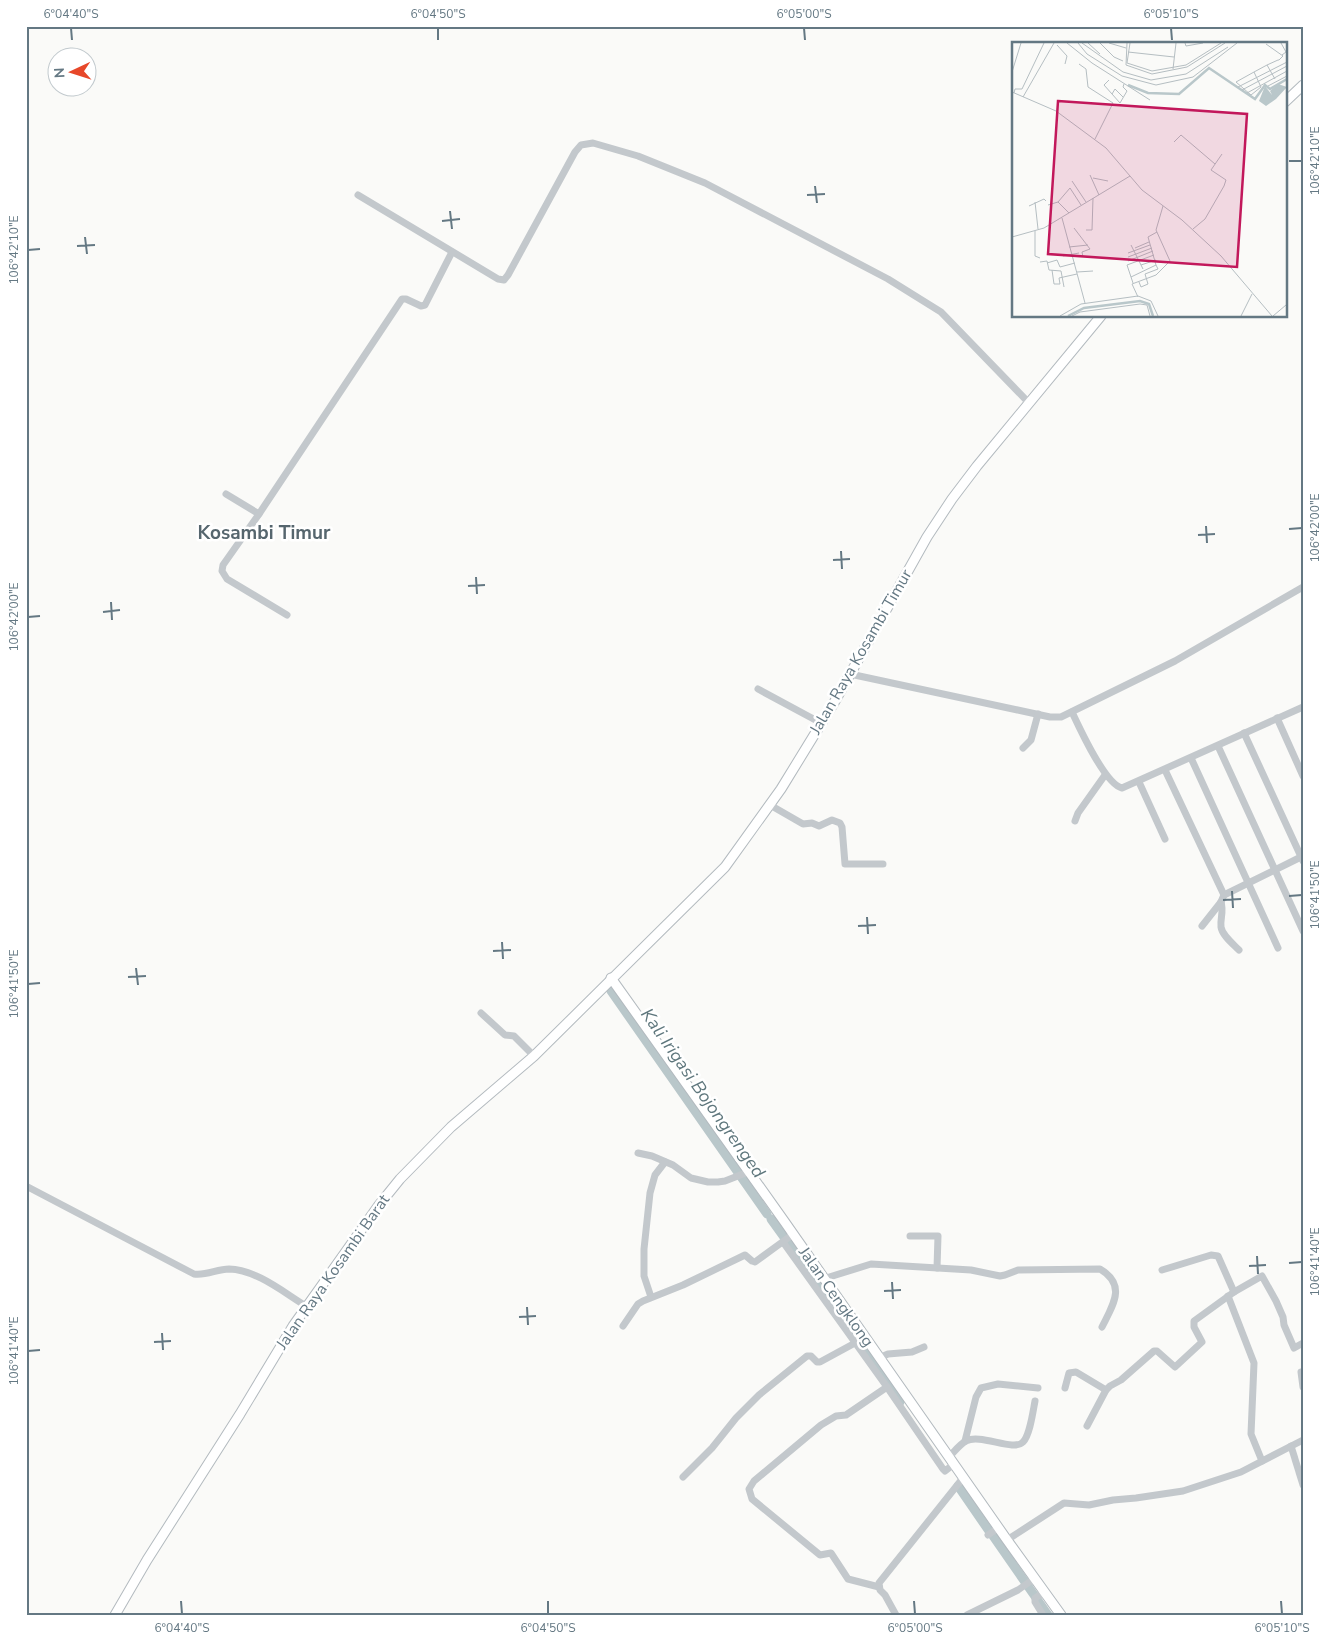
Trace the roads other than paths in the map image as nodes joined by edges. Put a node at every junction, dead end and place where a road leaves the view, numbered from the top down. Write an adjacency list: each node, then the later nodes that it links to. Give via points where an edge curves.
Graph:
1 (1303, 85): 2 (main road)
2 (1286, 101)
3 (358, 195): 4 (street)
4 (452, 252): 6 (street, via 504,280 575,152 581,145 593,143 638,156 705,183 930,304); 8 (street, via 425,305 402,299)
5 (1099, 318): 6 (main road, Jalan Raya Kosambi Timur)
6 (1029, 404): 11 (main road, Jalan Raya Kosambi Timur, via 977,466 927,537)
7 (226, 494): 8 (street)
8 (259, 514): 10 (street, via 222,570 227,579)
9 (1303, 587): 14 (street, via 1175,660)
10 (287, 615)
11 (850, 674): 15 (street); 17 (main road, Jalan Raya Kosambi Timur)
12 (758, 688): 17 (street)
13 (1303, 706): 16 (street)
14 (1072, 712): 15 (street, via 1058,717); 23 (street)
15 (1038, 714): 20 (street, via 1031,740)
16 (1276, 718): 18 (street); 24 (street)
17 (821, 723): 26 (main road, Jalan Raya Kosambi Timur)
18 (1244, 733): 19 (street); 29 (street)
19 (1218, 746): 21 (street); 31 (street)
20 (1024, 748)
21 (1191, 758): 22 (street); 32 (street)
22 (1165, 770): 25 (street); 33 (street)
23 (1105, 775): 25 (street, via 1122,788); 27 (street)
24 (1303, 776)
25 (1138, 782): 28 (street)
26 (770, 805): 30 (street, via 803,824 819,826 832,820 840,823 845,864); 39 (main road, Jalan Raya Kosambi Timur, via 725,867)
27 (1075, 821)
28 (1165, 839)
29 (1302, 858): 31 (street)
30 (883, 864)
31 (1274, 870): 32 (street); 36 (street)
32 (1248, 883): 33 (street); 37 (street)
33 (1224, 894): 34 (street)
34 (1221, 902): 35 (street); 38 (street, via 1222,931)
35 (1202, 926)
36 (1303, 931)
37 (1278, 948)
38 (1239, 950)
39 (611, 978): 41 (main road, Jalan Raya Kosambi Barat); 44 (main road, Jalan Cengklong)
40 (481, 1013): 41 (street, via 505,1035 514,1036)
41 (534, 1056): 53 (main road, Jalan Raya Kosambi Barat, via 451,1127 400,1179)
42 (638, 1152): 43 (street)
43 (665, 1162): 44 (street, via 691,1178 708,1182); 52 (street, via 655,1175 650,1193 644,1249 644,1276)
44 (743, 1174): 47 (main road, Jalan Cengklong, via 784,1221)
45 (26, 1186): 53 (street, via 194,1274 228,1269 246,1273)
46 (910, 1236): 48 (street, via 938,1236)
47 (788, 1238): 50 (main road, Jalan Cengklong); 52 (street, via 755,1262 746,1255); 56 (street)
48 (938, 1268): 50 (street, via 871,1264); 55 (street, via 1000,1276 1018,1270 1100,1268 1111,1278 1116,1294)
49 (1162, 1270): 51 (street, via 1210,1255 1218,1256)
50 (824, 1279): 59 (main road, Jalan Cengklong)
51 (1231, 1294): 57 (street, via 1262,1276 1276,1301 1294,1348); 67 (street, via 1194,1321 1202,1342 1175,1367 1157,1350 1154,1351); 75 (street, via 1254,1363 1252,1434)
52 (651, 1297): 54 (street, via 638,1304)
53 (306, 1306): 86 (main road, Jalan Raya Kosambi Barat)
54 (622, 1326)
55 (1102, 1327)
56 (855, 1343): 62 (street); 77 (street, via 820,1362 808,1356 784,1374 747,1406)
57 (1303, 1344)
58 (924, 1347): 59 (street)
59 (879, 1358): 60 (main road, Jalan Cengklong)
60 (886, 1368): 62 (street); 69 (main road, Jalan Cengklong)
61 (1301, 1372): 64 (street)
62 (878, 1374): 63 (street)
63 (887, 1387): 70 (street); 84 (street, via 846,1415 821,1425 754,1481 749,1489 752,1499 820,1555 831,1553 848,1579)
64 (1303, 1387)
65 (1038, 1388): 73 (street, via 998,1384 981,1388)
66 (1065, 1388): 67 (street, via 1068,1374 1076,1372)
67 (1106, 1390): 71 (street)
68 (1035, 1401): 73 (street, via 1022,1444 981,1439)
69 (918, 1414): 70 (street); 76 (main road, Jalan Cengklong)
70 (910, 1421): 76 (street)
71 (1087, 1426)
72 (1303, 1440): 74 (street)
73 (965, 1441): 76 (street)
74 (1292, 1446): 75 (street); 79 (street)
75 (1262, 1461): 82 (street, via 1228,1477 1184,1491 1089,1505 1064,1504)
76 (950, 1464): 78 (main road, Jalan Cengklong)
77 (683, 1477)
78 (963, 1478): 80 (main road, Jalan Cengklong); 84 (street)
79 (1303, 1485)
80 (998, 1528): 81 (street); 82 (main road, Jalan Cengklong)
81 (988, 1535)
82 (1006, 1540): 83 (main road, Jalan Cengklong)
83 (1029, 1582): 85 (main road, Jalan Cengklong); 88 (street)
84 (879, 1587): 87 (street)
85 (1044, 1592): 89 (street, via 1035,1598); 90 (main road, Jalan Cengklong)
86 (115, 1615)
87 (896, 1615)
88 (966, 1615)
89 (1043, 1615)
90 (1061, 1615)

